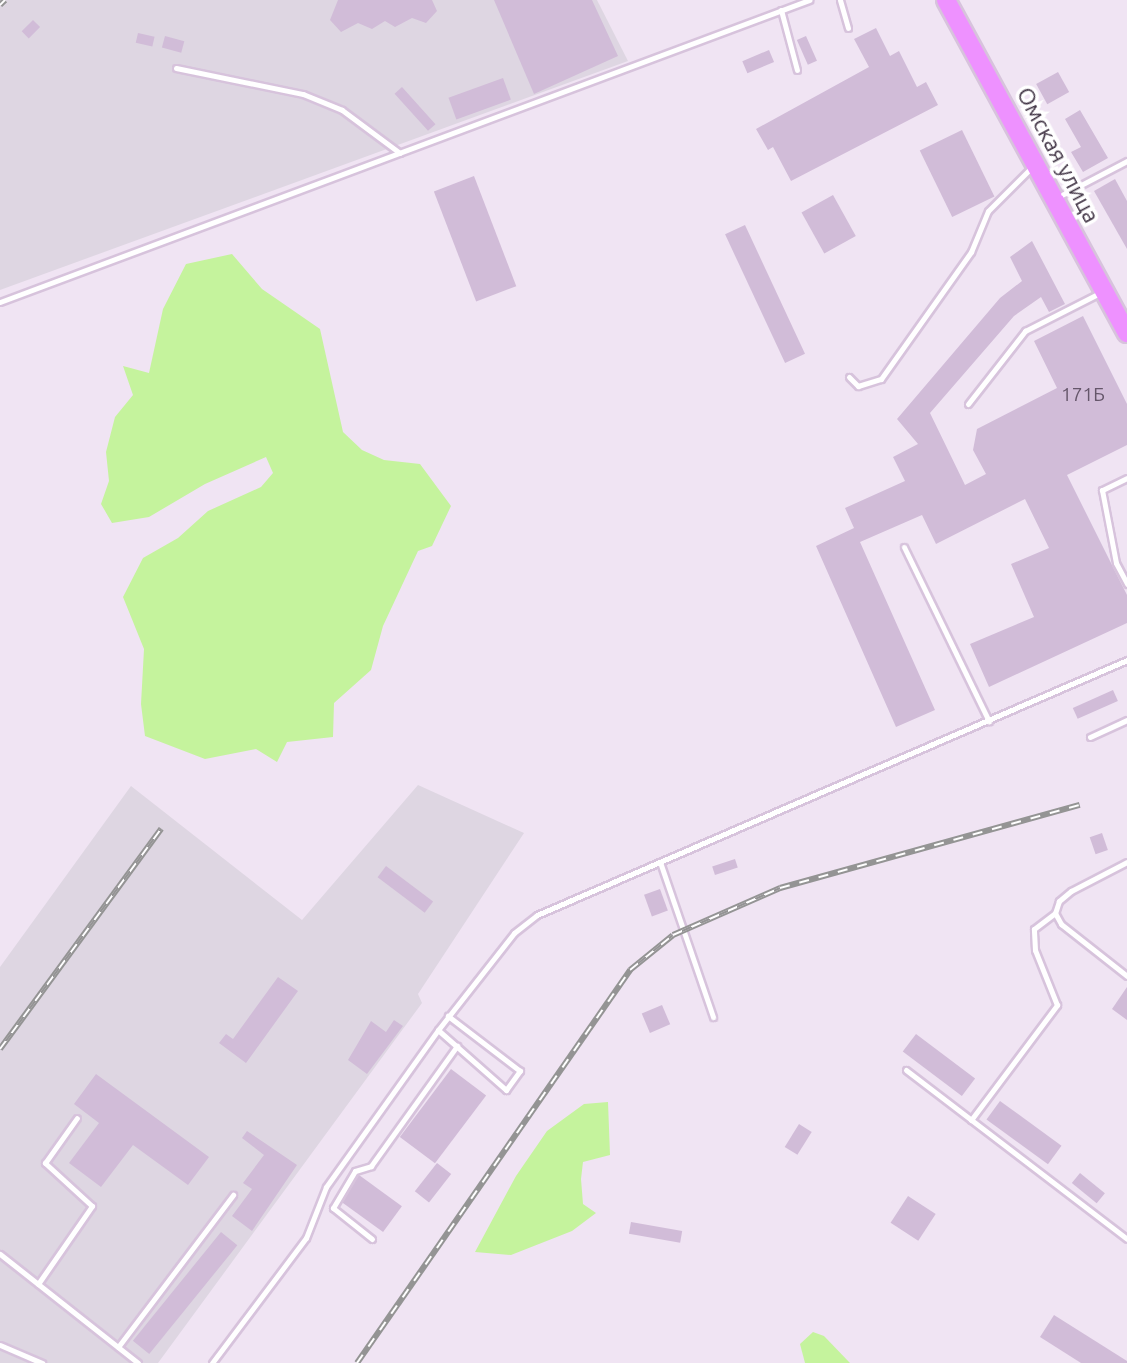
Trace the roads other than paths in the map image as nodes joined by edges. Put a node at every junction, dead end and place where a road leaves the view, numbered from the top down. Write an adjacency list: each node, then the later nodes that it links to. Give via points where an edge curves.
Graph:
1 (809, 0): 4 (lane)
2 (840, 0): 5 (lane)
3 (946, 0): 10 (main road, Омская улица)
4 (781, 10): 7 (lane); 8 (lane)
5 (848, 28)
6 (176, 68): 8 (lane, via 303,94 342,110)
7 (797, 70)
8 (400, 153): 13 (lane)
9 (1127, 161): 11 (lane)
10 (1035, 164): 11 (main road, Омская улица); 15 (lane, via 1009,185 988,211 971,252 881,379 858,386)
11 (1054, 199): 12 (main road, Омская улица)
12 (1104, 291): 14 (main road, Омская улица); 16 (lane, via 1025,331)
13 (0, 302)
14 (1126, 327)
15 (849, 377)
16 (968, 404)
17 (1127, 478): 19 (lane, via 1102,490 1116,563)
18 (905, 547): 22 (lane)
19 (1127, 584)
20 (1127, 660): 22 (lane)
21 (1127, 720): 23 (lane)
22 (989, 721): 24 (lane)
23 (1090, 737)
24 (660, 862): 28 (lane, via 537,915 513,933); 29 (lane)
25 (1127, 862): 26 (lane, via 1071,891 1059,901)
26 (1055, 913): 27 (lane, via 1061,924); 34 (lane, via 1034,929 1035,950 1057,1005)
27 (1127, 976)
28 (448, 1016): 30 (lane); 31 (lane, via 520,1071 506,1090)
29 (713, 1017)
30 (438, 1030): 31 (lane); 44 (lane, via 326,1187 306,1238)
31 (457, 1046): 36 (lane, via 371,1166 355,1171 333,1208)
32 (906, 1070): 34 (lane)
33 (77, 1118): 39 (lane, via 46,1163 92,1206)
34 (971, 1120): 37 (lane)
35 (233, 1195): 41 (lane)
36 (372, 1239)
37 (1127, 1239)
38 (0, 1254): 39 (lane)
39 (38, 1284): 41 (lane)
40 (0, 1345): 42 (lane)
41 (118, 1347): 43 (lane)
42 (42, 1363)
43 (138, 1363)
44 (212, 1363)

